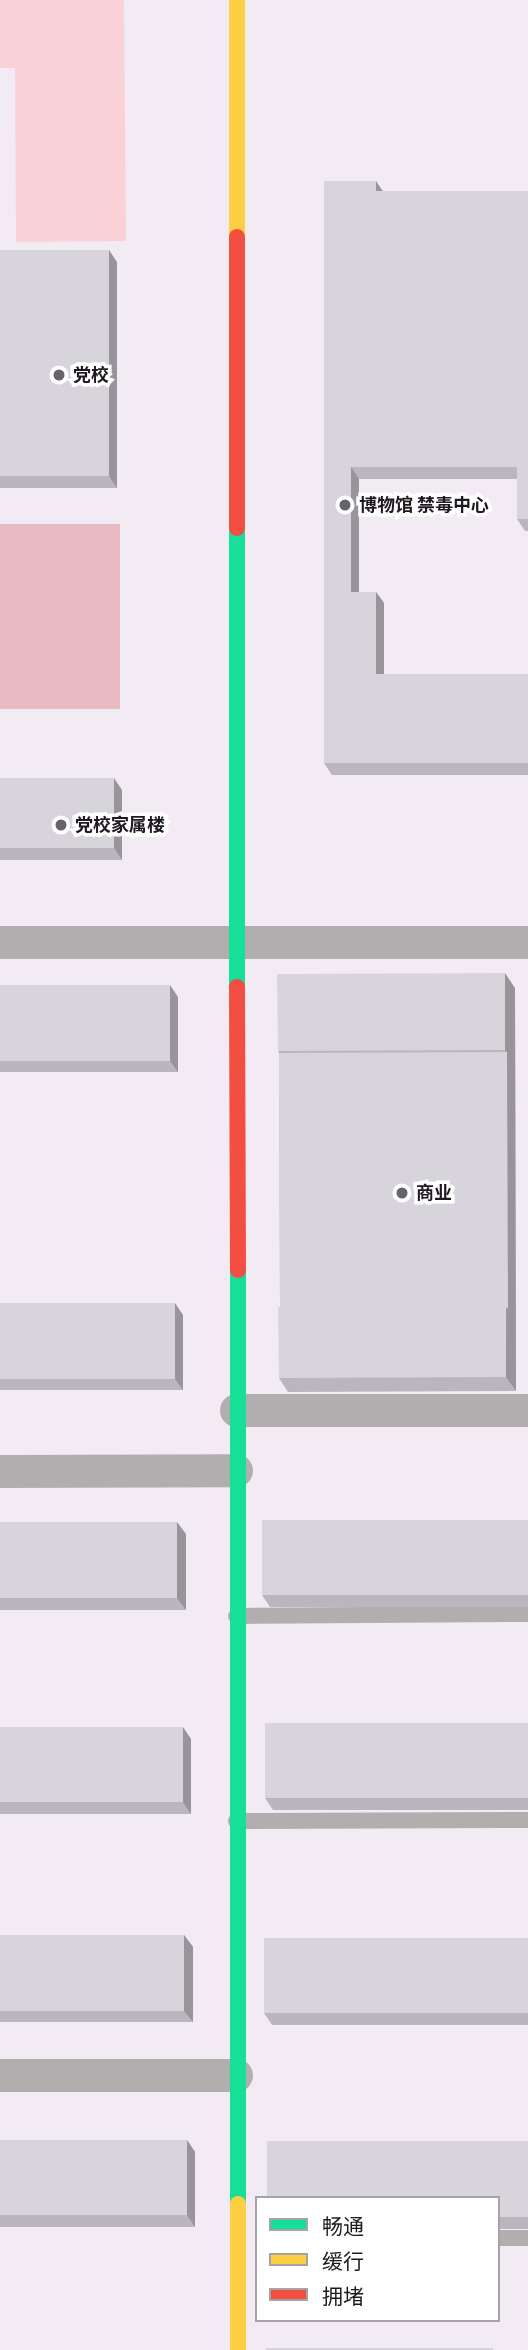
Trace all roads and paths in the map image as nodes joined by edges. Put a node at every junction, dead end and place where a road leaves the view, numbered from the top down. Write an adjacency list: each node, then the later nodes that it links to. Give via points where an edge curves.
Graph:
1 (237, 0): 3 (street)
2 (0, 942): 3 (street)
3 (239, 942): 4 (street); 5 (street)
4 (528, 942)
5 (236, 1410): 6 (street); 7 (street)
6 (528, 1410)
7 (236, 1470): 8 (street); 10 (street)
8 (0, 1471)
9 (528, 1614): 10 (lane)
10 (236, 1616): 12 (street)
11 (528, 1820): 12 (lane)
12 (236, 1821): 14 (street)
13 (0, 2075): 14 (street)
14 (236, 2075): 15 (street)
15 (237, 2236): 16 (lane); 19 (street)
16 (255, 2236)
17 (500, 2238): 18 (lane)
18 (528, 2238)
19 (238, 2350)

